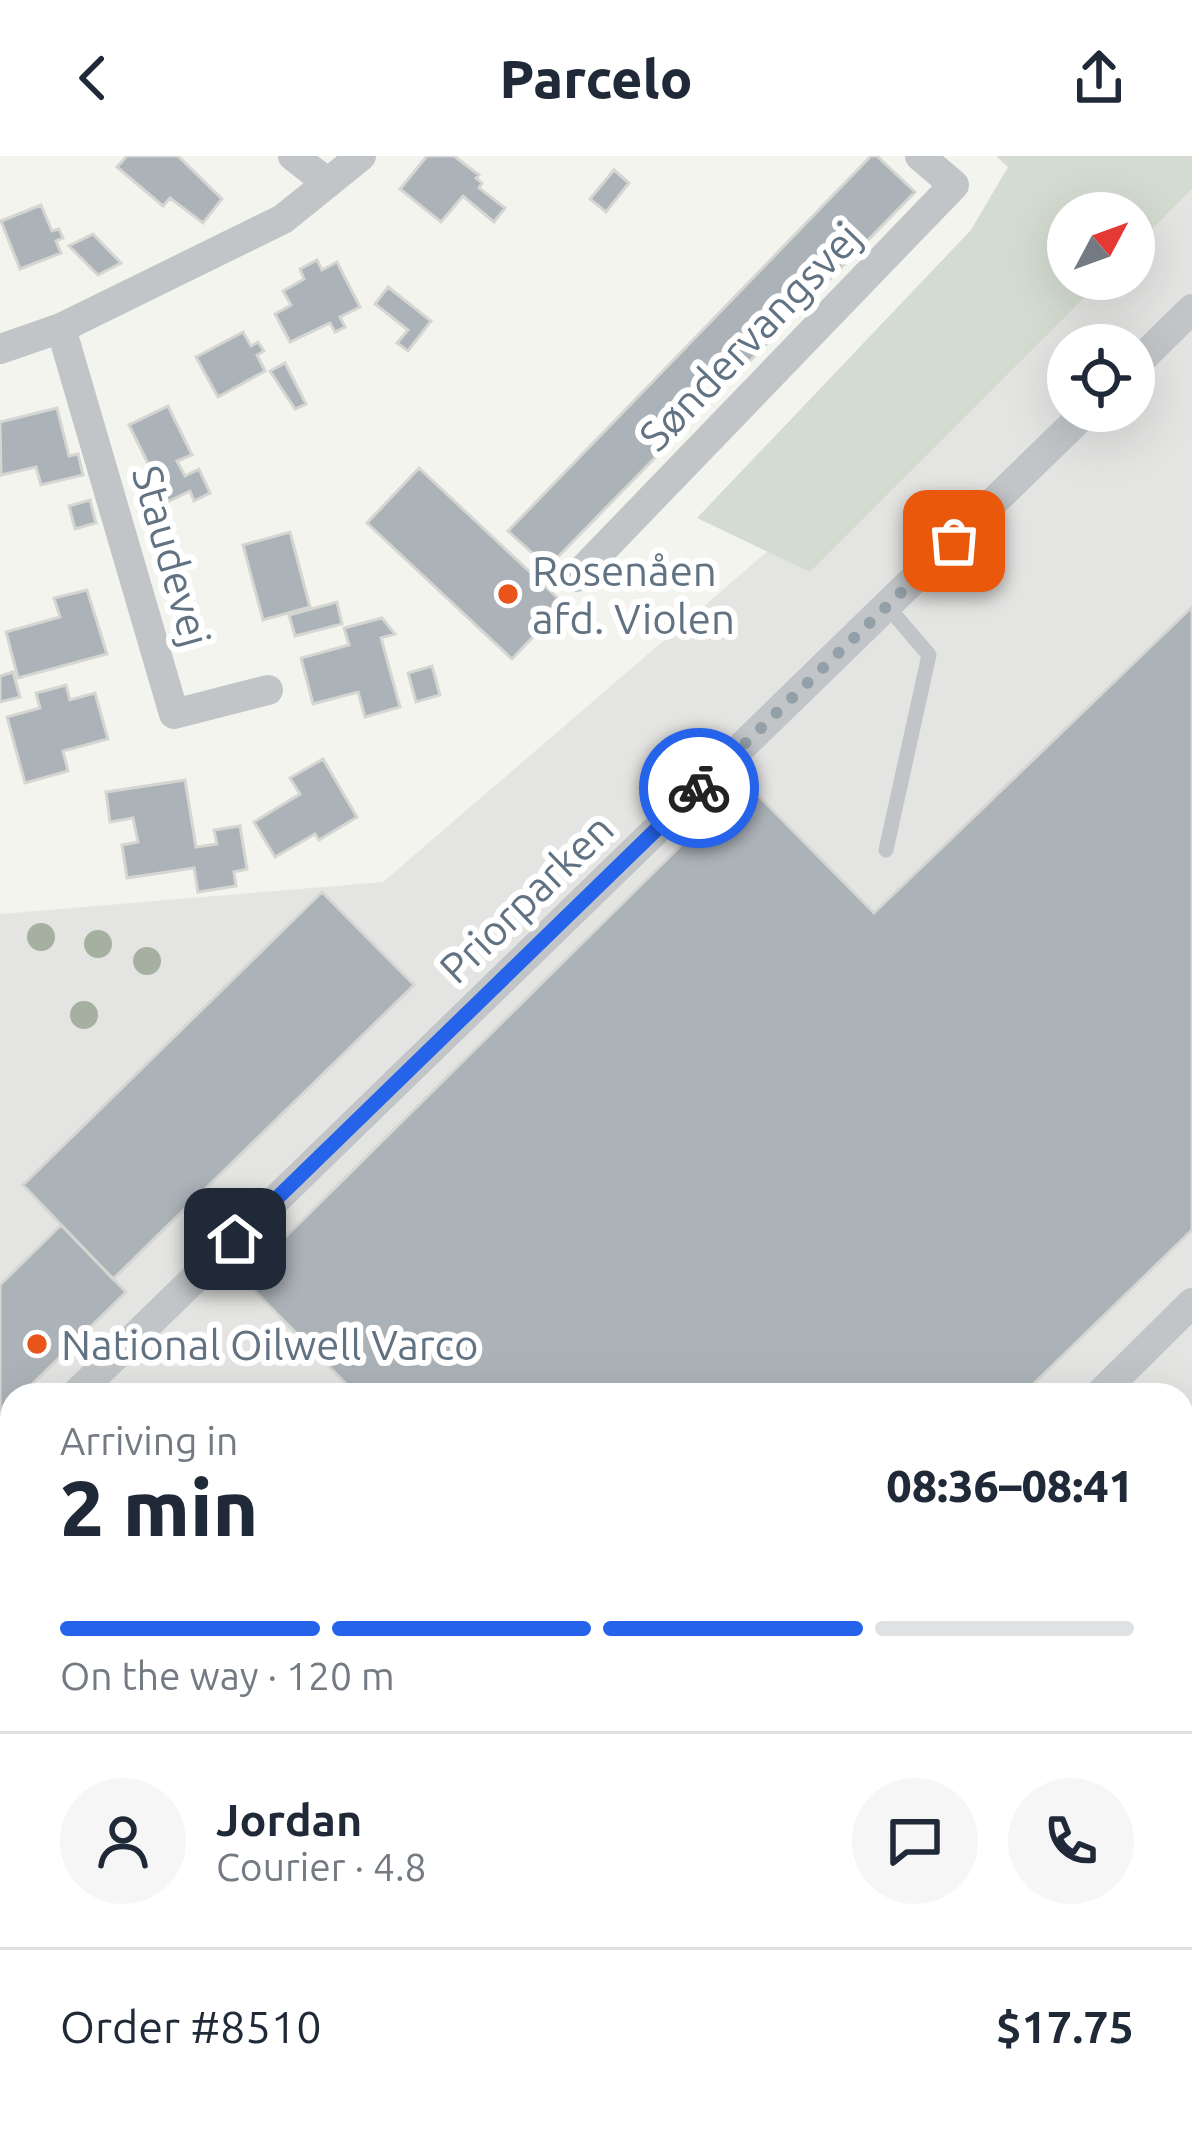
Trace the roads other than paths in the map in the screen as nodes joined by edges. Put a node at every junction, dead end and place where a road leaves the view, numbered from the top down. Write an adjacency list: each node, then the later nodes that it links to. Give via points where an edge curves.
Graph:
1 (293, 156): 4 (street)
2 (361, 156): 4 (street)
3 (920, 156): 10 (street, Søndervangsvej, via 954,184)
4 (328, 183): 6 (street, via 283,219)
5 (1192, 309): 7 (street)
6 (62, 328): 8 (street); 12 (street, Staudevej, via 174,714)
7 (1155, 345)
8 (0, 349)
9 (1066, 432): 11 (street, Priorparken)
10 (576, 577)
11 (887, 606): 13 (lane, via 929,655); 15 (street, Priorparken)
12 (268, 690)
13 (886, 850)
14 (1192, 1303): 16 (street)
15 (87, 1383)
16 (1111, 1383)

